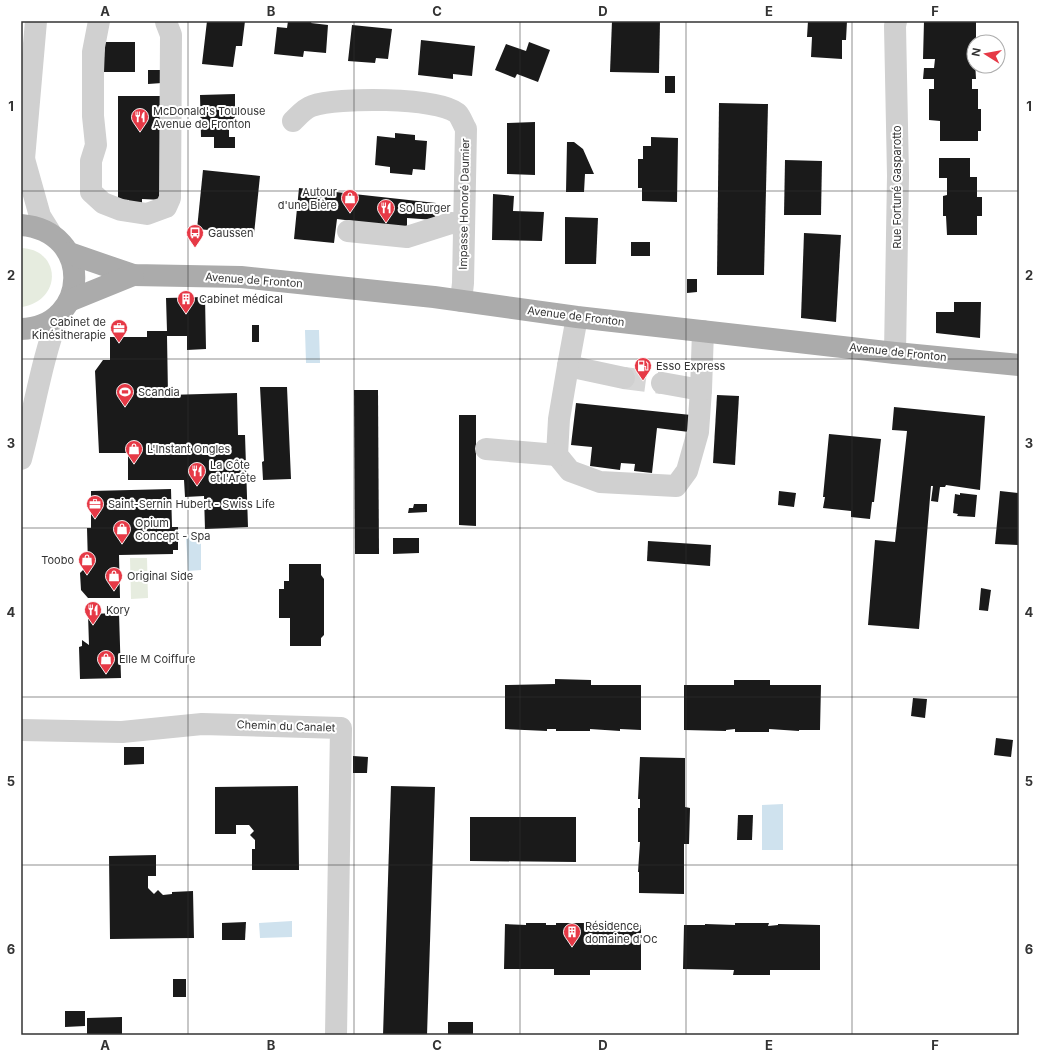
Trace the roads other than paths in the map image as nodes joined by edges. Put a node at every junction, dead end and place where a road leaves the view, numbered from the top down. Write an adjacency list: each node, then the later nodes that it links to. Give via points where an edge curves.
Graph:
1 (36, 21): 6 (street)
2 (99, 21): 4 (street, via 93,52 93,116 96,145 91,161 91,192 103,203 121,210 147,214 166,207 170,198 171,35)
3 (896, 21): 18 (street, Rue Fortuné Gasparotto, via 898,176)
4 (166, 22)
5 (293, 121): 7 (street, Impasse Honoré Daumier, via 311,106 382,99 442,106 457,114 466,129)
6 (23, 165): 10 (street, via 40,216)
7 (464, 224): 9 (street, via 451,223 406,237); 13 (street, Impasse Honoré Daumier)
8 (21, 225): 10 (main road, via 35,226)
9 (348, 231)
10 (50, 232): 11 (main road)
11 (69, 253): 12 (main road, Avenue de Fronton); 14 (main road, via 75,277)
12 (133, 275): 13 (main road, Avenue de Fronton, via 241,277); 14 (main road, Avenue de Fronton)
13 (461, 301): 15 (main road, Avenue de Fronton)
14 (64, 308): 16 (main road, Avenue de Fronton, via 46,324); 26 (street, via 44,358)
15 (577, 317): 17 (main road, Avenue de Fronton); 20 (street)
16 (21, 329)
17 (703, 331): 18 (main road, Avenue de Fronton); 23 (street)
18 (895, 353): 19 (main road, Avenue de Fronton)
19 (1019, 365)
20 (568, 366): 21 (street); 25 (street, via 559,419)
21 (624, 378)
22 (662, 383): 23 (street)
23 (701, 390): 25 (street, via 696,439 687,471 676,486 600,482 570,471)
24 (486, 450): 25 (street)
25 (557, 455)
26 (21, 459)
27 (21, 730): 28 (street, Chemin du Canalet, via 122,732 202,724 341,728)
28 (336, 1035)

